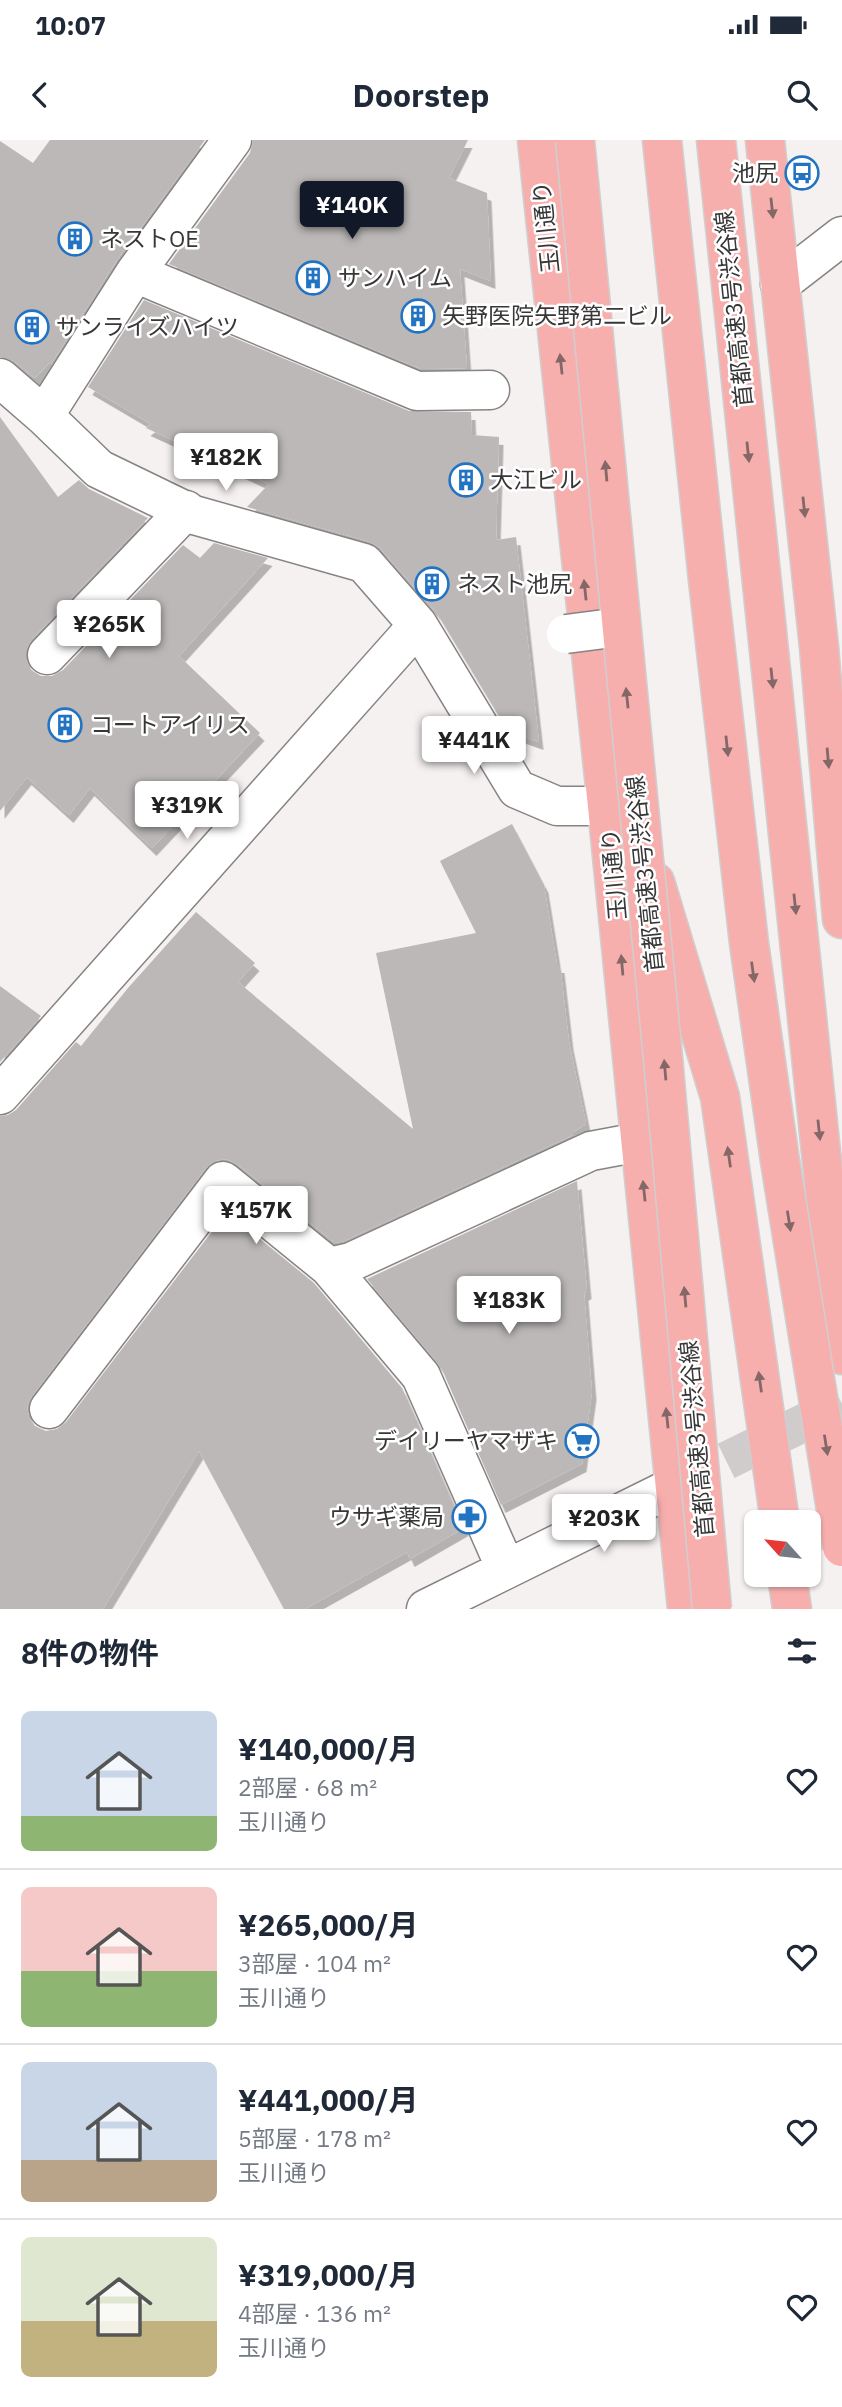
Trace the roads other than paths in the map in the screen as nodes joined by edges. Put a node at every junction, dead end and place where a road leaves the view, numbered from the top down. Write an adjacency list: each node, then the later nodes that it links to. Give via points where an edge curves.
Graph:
1 (232, 140): 8 (street)
2 (537, 140): 19 (highway, 玉川通り, one-way to 2)
3 (575, 140): 15 (highway, 首都高速3号渋谷線, one-way to 3, bridge)
4 (662, 140): 29 (highway, one-way to 29, bridge, via 748,943)
5 (716, 140): 25 (highway, 首都高速3号渋谷線, one-way to 25)
6 (765, 140): 9 (highway, one-way to 9)
7 (842, 236): 9 (street)
8 (135, 273): 11 (street, via 416,391); 12 (street)
9 (780, 284): 17 (highway, one-way to 17)
10 (4, 390): 12 (street)
11 (490, 390)
12 (44, 416): 13 (street, via 99,469)
13 (186, 510): 14 (street, via 364,563); 18 (street)
14 (418, 625): 20 (street, via 517,789 557,807); 22 (street)
15 (620, 627): 16 (street, bridge); 35 (highway, 首都高速3号渋谷線, one-way to 15, bridge)
16 (566, 634)
17 (830, 645): 21 (highway, one-way to 21)
18 (47, 655)
19 (594, 682): 20 (highway, 玉川通り); 28 (highway, one-way to 19, via 720,1097)
20 (607, 806): 23 (highway, 玉川通り, one-way to 20)
21 (842, 919)
22 (0, 1095)
23 (639, 1142): 24 (street, via 591,1151 351,1262); 27 (highway, 玉川通り, one-way to 23)
24 (329, 1266): 26 (street, via 223,1181); 30 (street, via 421,1376)
25 (842, 1355)
26 (49, 1409)
27 (675, 1486): 30 (street); 34 (highway, 玉川通り)
28 (778, 1510)
29 (842, 1548)
30 (506, 1569): 32 (street)
31 (789, 1587): 36 (highway)
32 (472, 1599): 33 (street)
33 (426, 1609)
34 (687, 1609)
35 (712, 1609)
36 (792, 1609)

